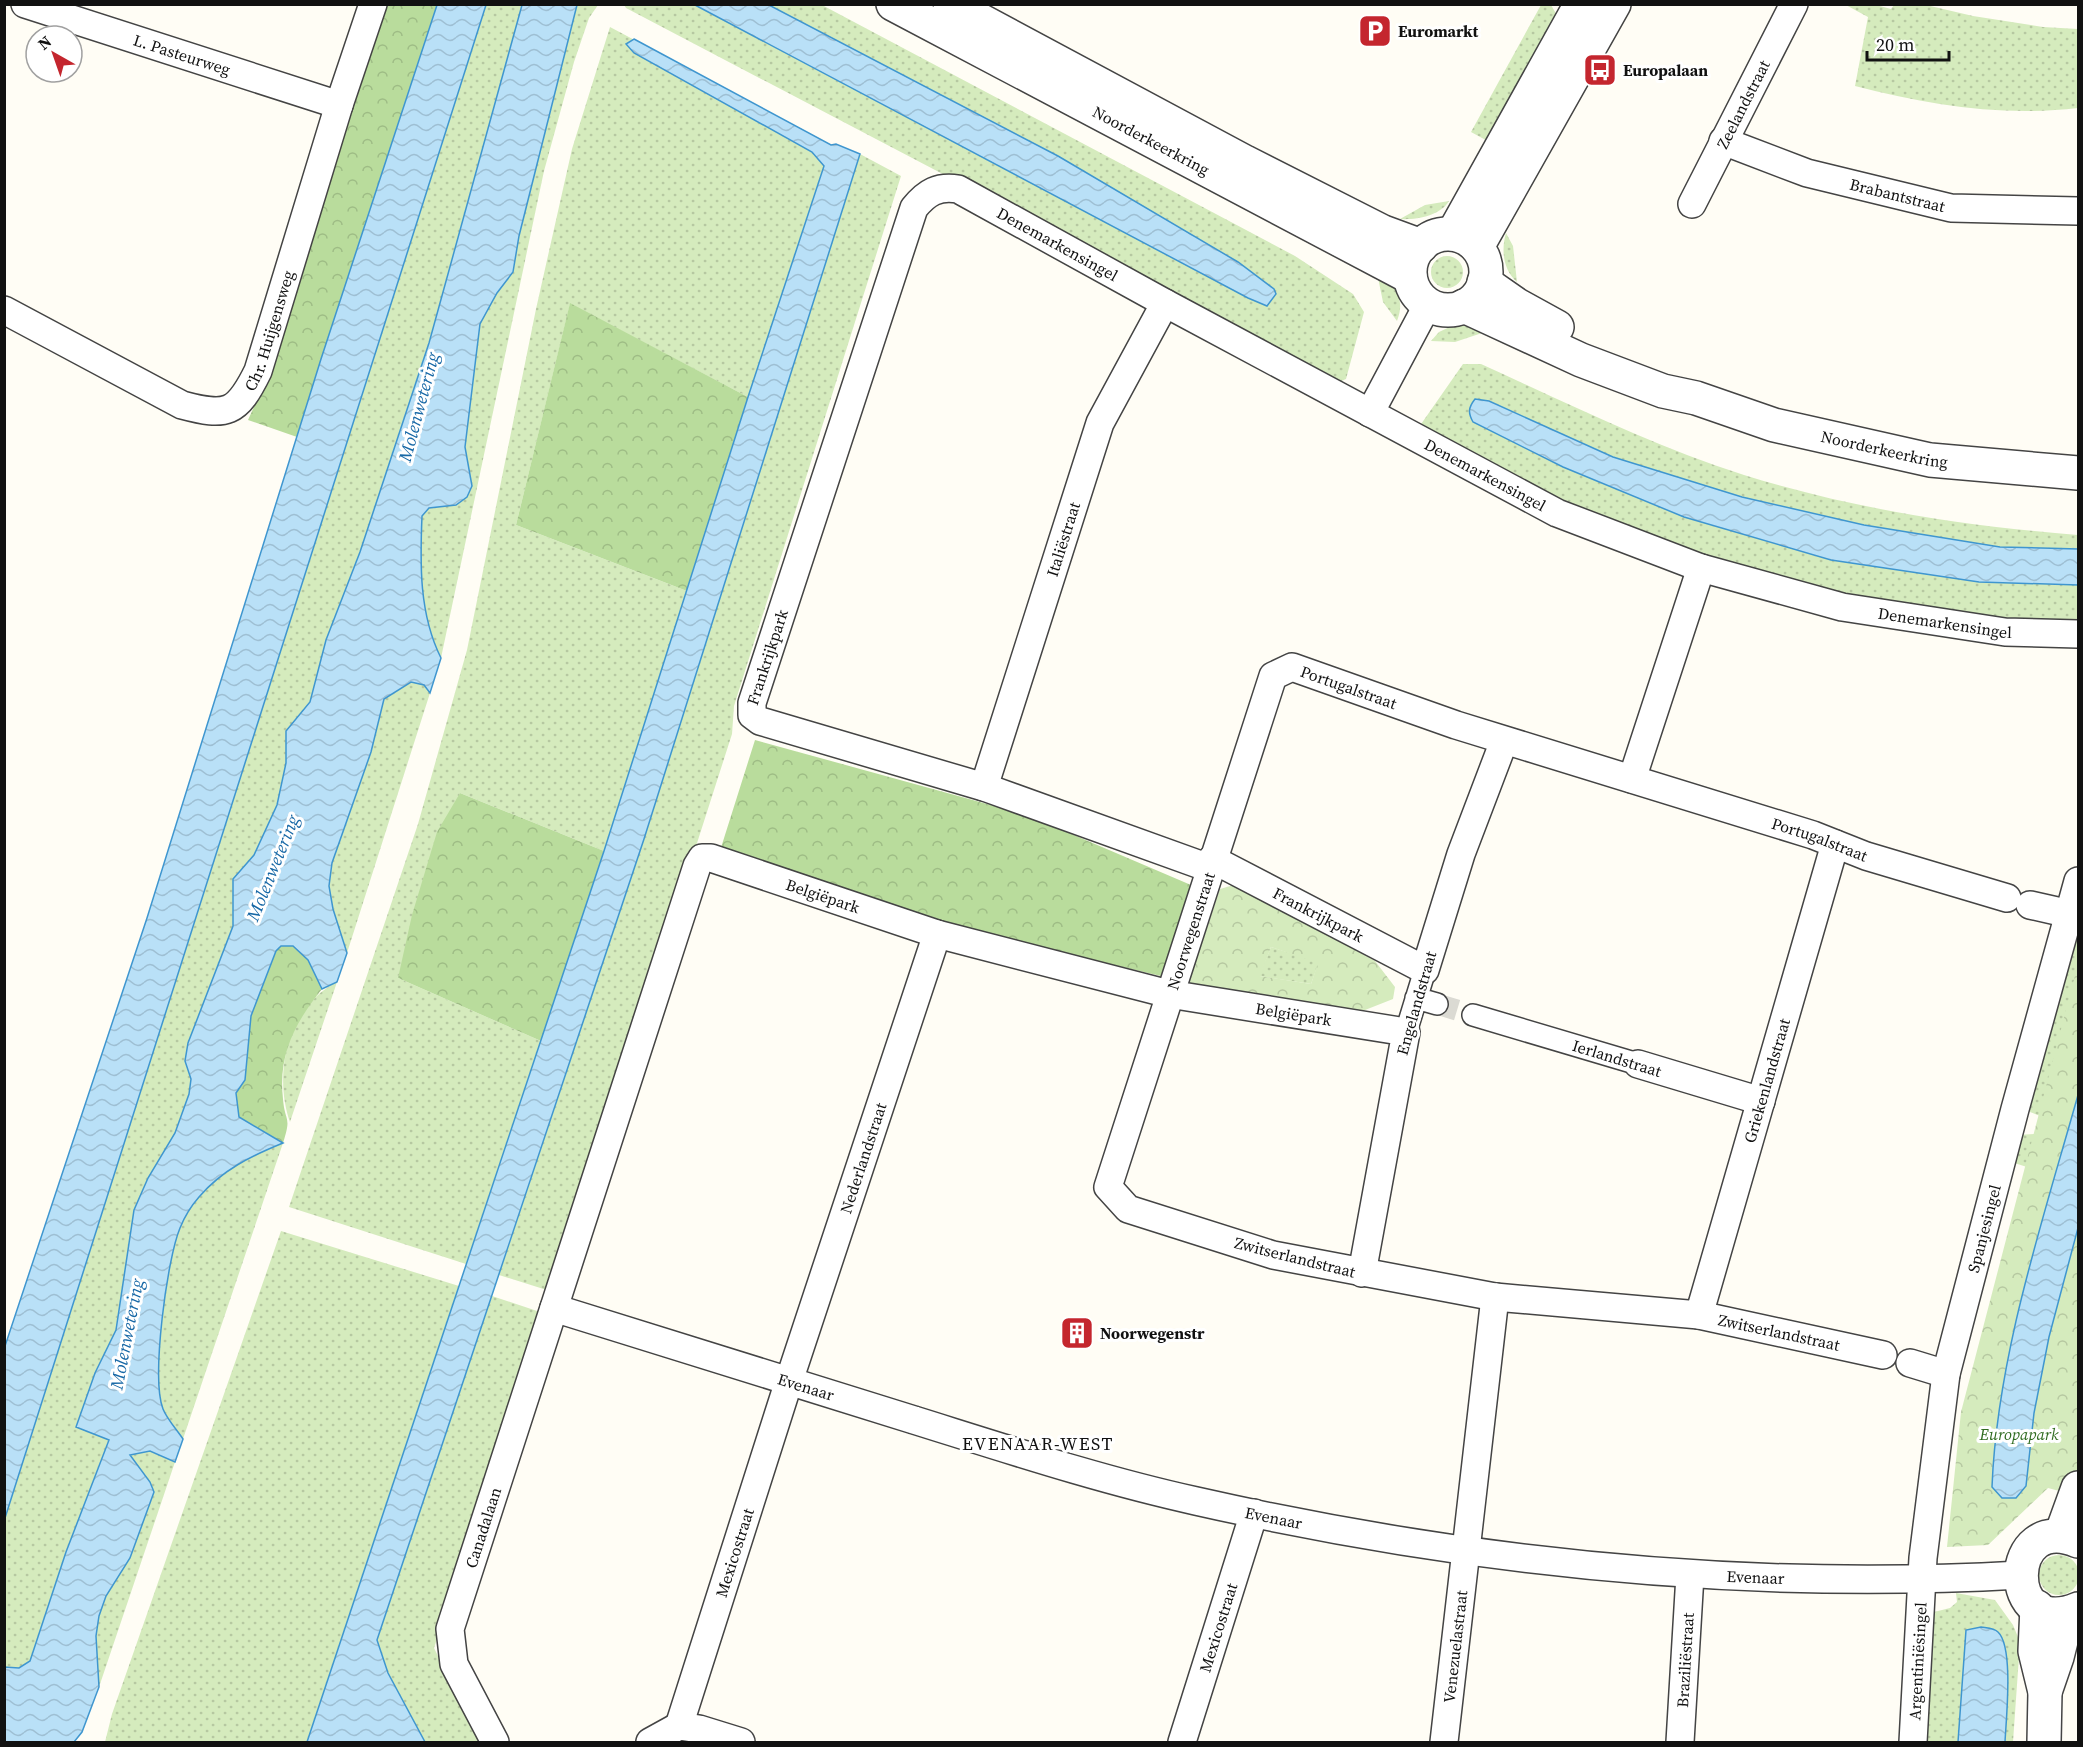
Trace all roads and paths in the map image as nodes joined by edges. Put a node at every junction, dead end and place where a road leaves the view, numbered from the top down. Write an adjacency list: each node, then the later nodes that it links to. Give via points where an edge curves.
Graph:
1 (25, 4): 8 (street, L. Pasteurweg)
2 (373, 4): 8 (street, Chr. Huijgensweg)
3 (893, 4): 15 (street, Noorderkeerkring)
4 (950, 4): 14 (street, Noorderkeerkring, via 1245,162 1383,232)
5 (1581, 4): 13 (street)
6 (1614, 4): 13 (street)
7 (1794, 4): 9 (street, Zeelandstraat)
8 (339, 105): 19 (street, Chr. Huijgensweg, via 258,371 248,392 234,407 212,413 182,405)
9 (1723, 141): 11 (street, Zeelandstraat); 12 (street, Brabantstraat, via 1807,173 1951,208)
10 (940, 187): 17 (street, Denemarkensingel, via 958,189); 27 (street, Frankrijkpark, via 914,208 752,703 752,715)
11 (1692, 204)
12 (2079, 211)
13 (1465, 241): 14 (street, via 1435,236); 16 (street, via 1485,264)
14 (1420, 246): 15 (street, via 1412,260)
15 (1410, 277): 18 (street, via 1418,296)
16 (1474, 294): 18 (street, via 1446,310); 21 (street, Noorderkeerkring, via 1581,360 1673,395 1696,398 1774,424 1930,460)
17 (1165, 303): 20 (street, Denemarkensingel); 27 (street, Italiëstraat, via 1100,423)
18 (1428, 304): 20 (street)
19 (4, 310)
20 (1370, 413): 22 (street, Denemarkensingel, via 1557,513)
21 (2079, 473)
22 (1701, 568): 23 (street, Denemarkensingel, via 1842,607 2005,632); 26 (street)
23 (2079, 634)
24 (1273, 676): 25 (street, Portugalstraat, via 1292,667); 29 (street, Noorwegenstraat)
25 (1504, 741): 26 (street, Portugalstraat); 33 (street, Engelandstraat, via 1461,854)
26 (1632, 779): 28 (street, Portugalstraat)
27 (984, 787): 29 (street, Frankrijkpark)
28 (1835, 844): 31 (street, Portugalstraat, via 1911,871); 40 (street, Griekenlandstraat)
29 (1211, 864): 33 (street, Frankrijkpark); 34 (street, Noorwegenstraat)
30 (2079, 881): 31 (street, Spanjesingel)
31 (2070, 914): 48 (street, Spanjesingel)
32 (937, 934): 34 (street, Belgiëpark); 44 (street, Belgiëpark, via 702,858); 49 (street, Nederlandstraat)
33 (1425, 970): 35 (street, Engelandstraat)
34 (1169, 994): 38 (street, Belgiëpark); 41 (street, Noorwegenstraat)
35 (1416, 998): 36 (street); 38 (street, Engelandstraat)
36 (1437, 1004)
37 (1473, 1015): 39 (street, Ierlandstraat)
38 (1406, 1032): 42 (street, Engelandstraat)
39 (1638, 1064): 40 (street, Ierlandstraat)
40 (1761, 1101): 45 (street, Griekenlandstraat)
41 (1108, 1187): 42 (street, Zwitserlandstraat, via 1128,1209 1273,1255)
42 (1362, 1273): 43 (street, Zwitserlandstraat)
43 (1495, 1297): 45 (street, Zwitserlandstraat); 53 (street)
44 (554, 1308): 49 (street, Evenaar); 59 (street, Canadalaan, via 450,1629 454,1664)
45 (1699, 1315): 46 (street, Zwitserlandstraat)
46 (1883, 1355)
47 (1910, 1363): 48 (street)
48 (1946, 1374): 56 (street, Spanjesingel)
49 (789, 1381): 51 (street, Evenaar, via 1030,1456 1194,1501); 58 (street, Mexicostraat)
50 (2079, 1488): 52 (street)
51 (1254, 1513): 53 (street, Evenaar, via 1355,1535); 62 (street, Mexicostraat)
52 (2070, 1538): 55 (street, via 2049,1537 2028,1551)
53 (1465, 1552): 54 (street, Evenaar); 63 (street, Venezuelastraat)
54 (1690, 1575): 56 (street, Evenaar); 64 (street, Braziliëstraat)
55 (2019, 1575): 56 (street, Evenaar); 57 (street, via 2024,1593)
56 (1922, 1580): 65 (street, Argentiniësingel)
57 (2061, 1610): 66 (street, via 2057,1657 2045,1692)
58 (679, 1726): 60 (street); 61 (street)
59 (495, 1743)
60 (650, 1743)
61 (741, 1743)
62 (1182, 1743)
63 (1444, 1743)
64 (1680, 1743)
65 (1912, 1743)
66 (2044, 1743)

